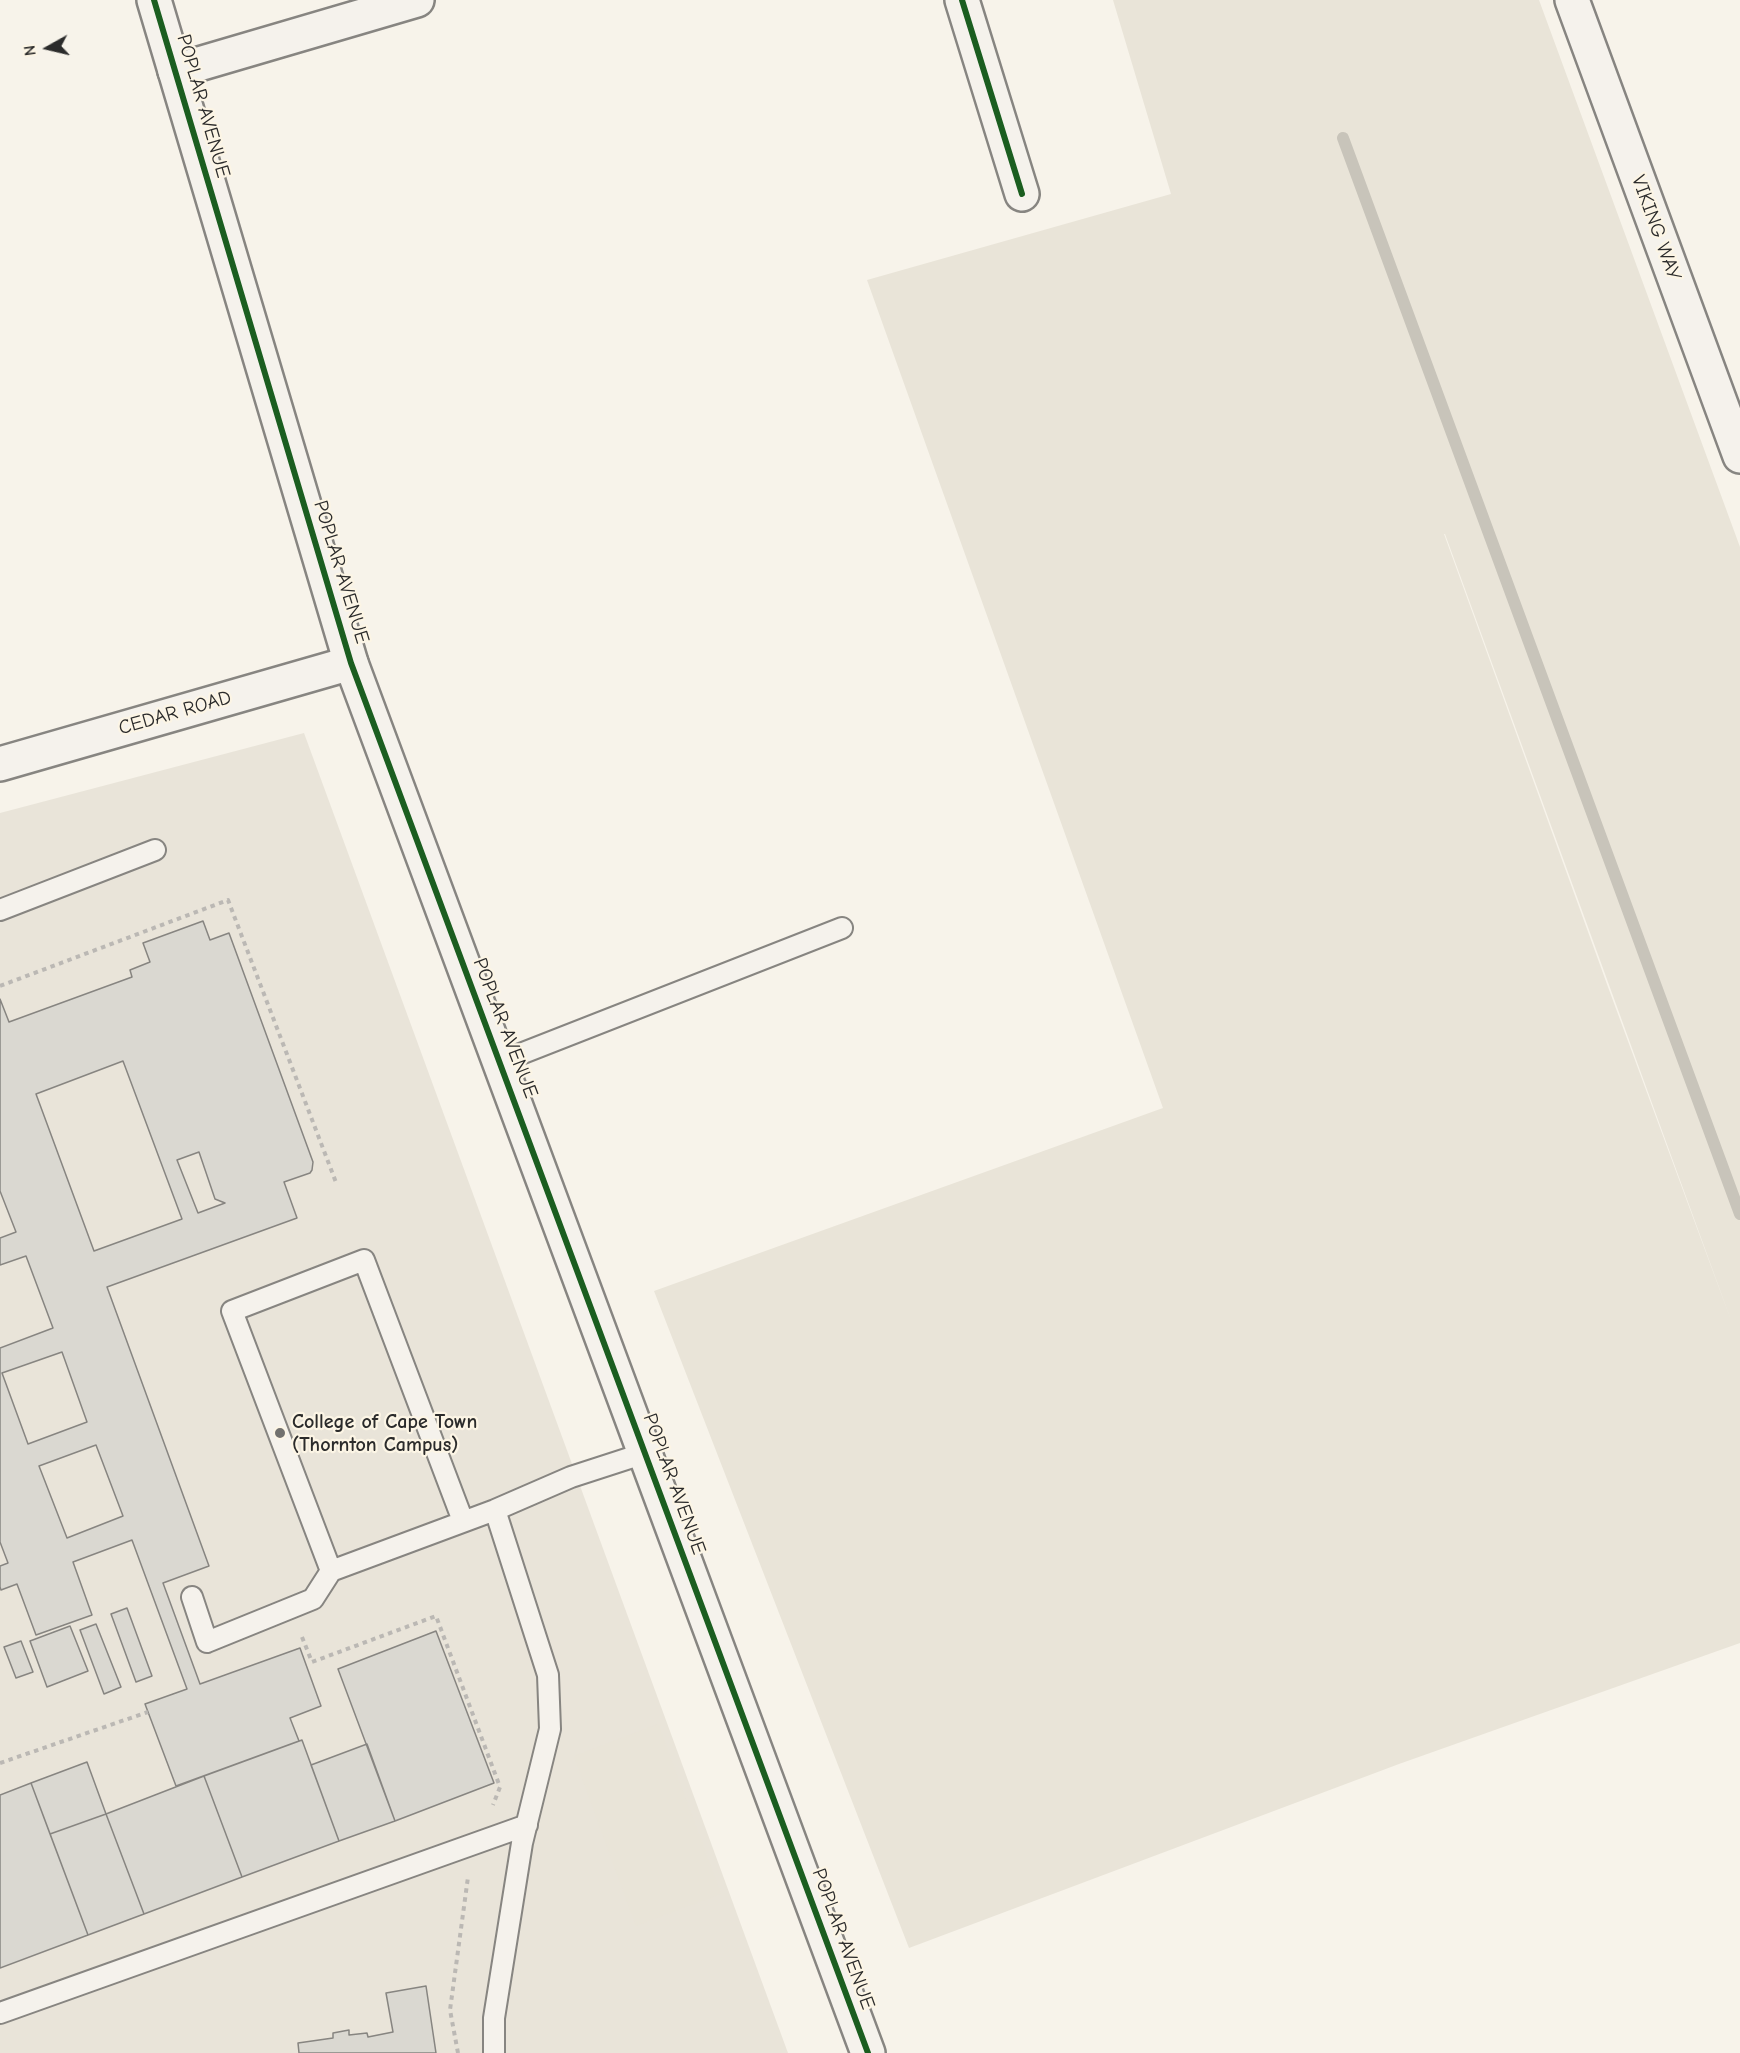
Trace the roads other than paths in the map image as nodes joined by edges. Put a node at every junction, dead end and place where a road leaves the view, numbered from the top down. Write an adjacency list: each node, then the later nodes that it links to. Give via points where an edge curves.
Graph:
1 (154, 0): 5 (street, POPLAR AVENUE)
2 (417, 0): 5 (street)
3 (962, 0): 6 (street)
4 (1572, 0): 7 (street, VIKING WAY)
5 (175, 71): 8 (street, POPLAR AVENUE)
6 (1022, 194)
7 (1740, 456)
8 (351, 663): 9 (street, CEDAR ROAD); 13 (street, POPLAR AVENUE)
9 (0, 764)
10 (155, 850): 11 (lane)
11 (0, 910)
12 (842, 928): 13 (lane)
13 (500, 1062): 14 (street, POPLAR AVENUE)
14 (645, 1453): 15 (lane, via 571,1477); 22 (street, POPLAR AVENUE)
15 (495, 1510): 16 (lane); 19 (lane, via 548,1675 550,1729)
16 (462, 1521): 17 (lane); 17 (lane, via 364,1260 232,1311)
17 (331, 1571): 18 (lane, via 313,1599 207,1642)
18 (192, 1597)
19 (527, 1825): 20 (lane); 21 (lane, via 495,2008)
20 (0, 2013)
21 (494, 2053)
22 (868, 2053)

